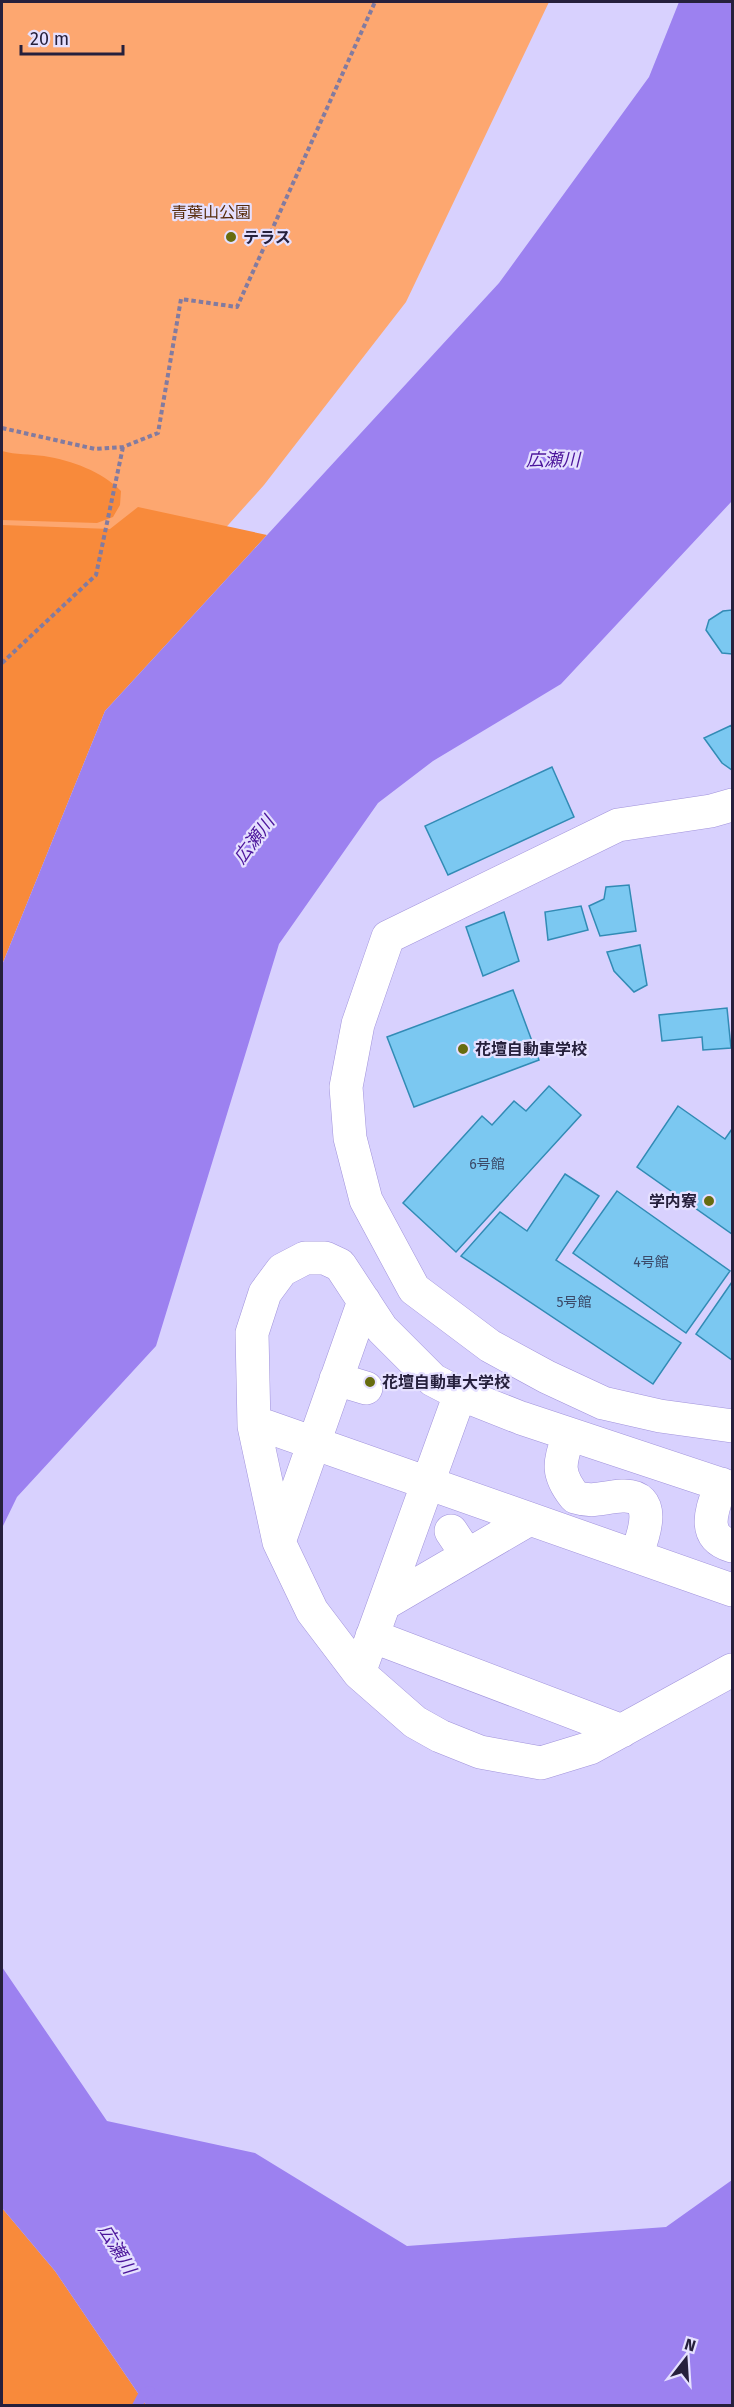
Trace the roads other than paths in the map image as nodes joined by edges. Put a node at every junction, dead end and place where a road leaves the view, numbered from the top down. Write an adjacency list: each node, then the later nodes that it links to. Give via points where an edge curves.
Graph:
1 (732, 805): 5 (street, via 618,825 388,937 358,1024 346,1087 349,1128 366,1200 414,1289 490,1346 603,1403)
2 (364, 1301): 3 (street, via 382,1329 433,1380); 4 (street, via 340,1265 325,1258 305,1258 282,1270 265,1293 252,1333); 7 (street, via 351,1383)
3 (460, 1394): 6 (street); 8 (street)
4 (254, 1422): 7 (street); 11 (street)
5 (732, 1426)
6 (569, 1434): 9 (street); 13 (street, via 559,1466 563,1483 575,1497 599,1501 633,1497 647,1515)
7 (314, 1443): 8 (street); 11 (street)
8 (427, 1483): 10 (street); 15 (street)
9 (727, 1486): 12 (street, via 711,1514 710,1526 718,1540)
10 (528, 1520): 13 (street); 15 (street, via 459,1543)
11 (279, 1542): 18 (street, via 312,1611)
12 (732, 1546)
13 (636, 1556): 14 (street)
14 (732, 1590)
15 (384, 1604): 16 (street)
16 (372, 1636): 18 (street); 19 (street)
17 (732, 1670): 19 (street)
18 (359, 1673): 19 (street, via 415,1722 480,1752 541,1763 590,1748)
19 (622, 1731)

